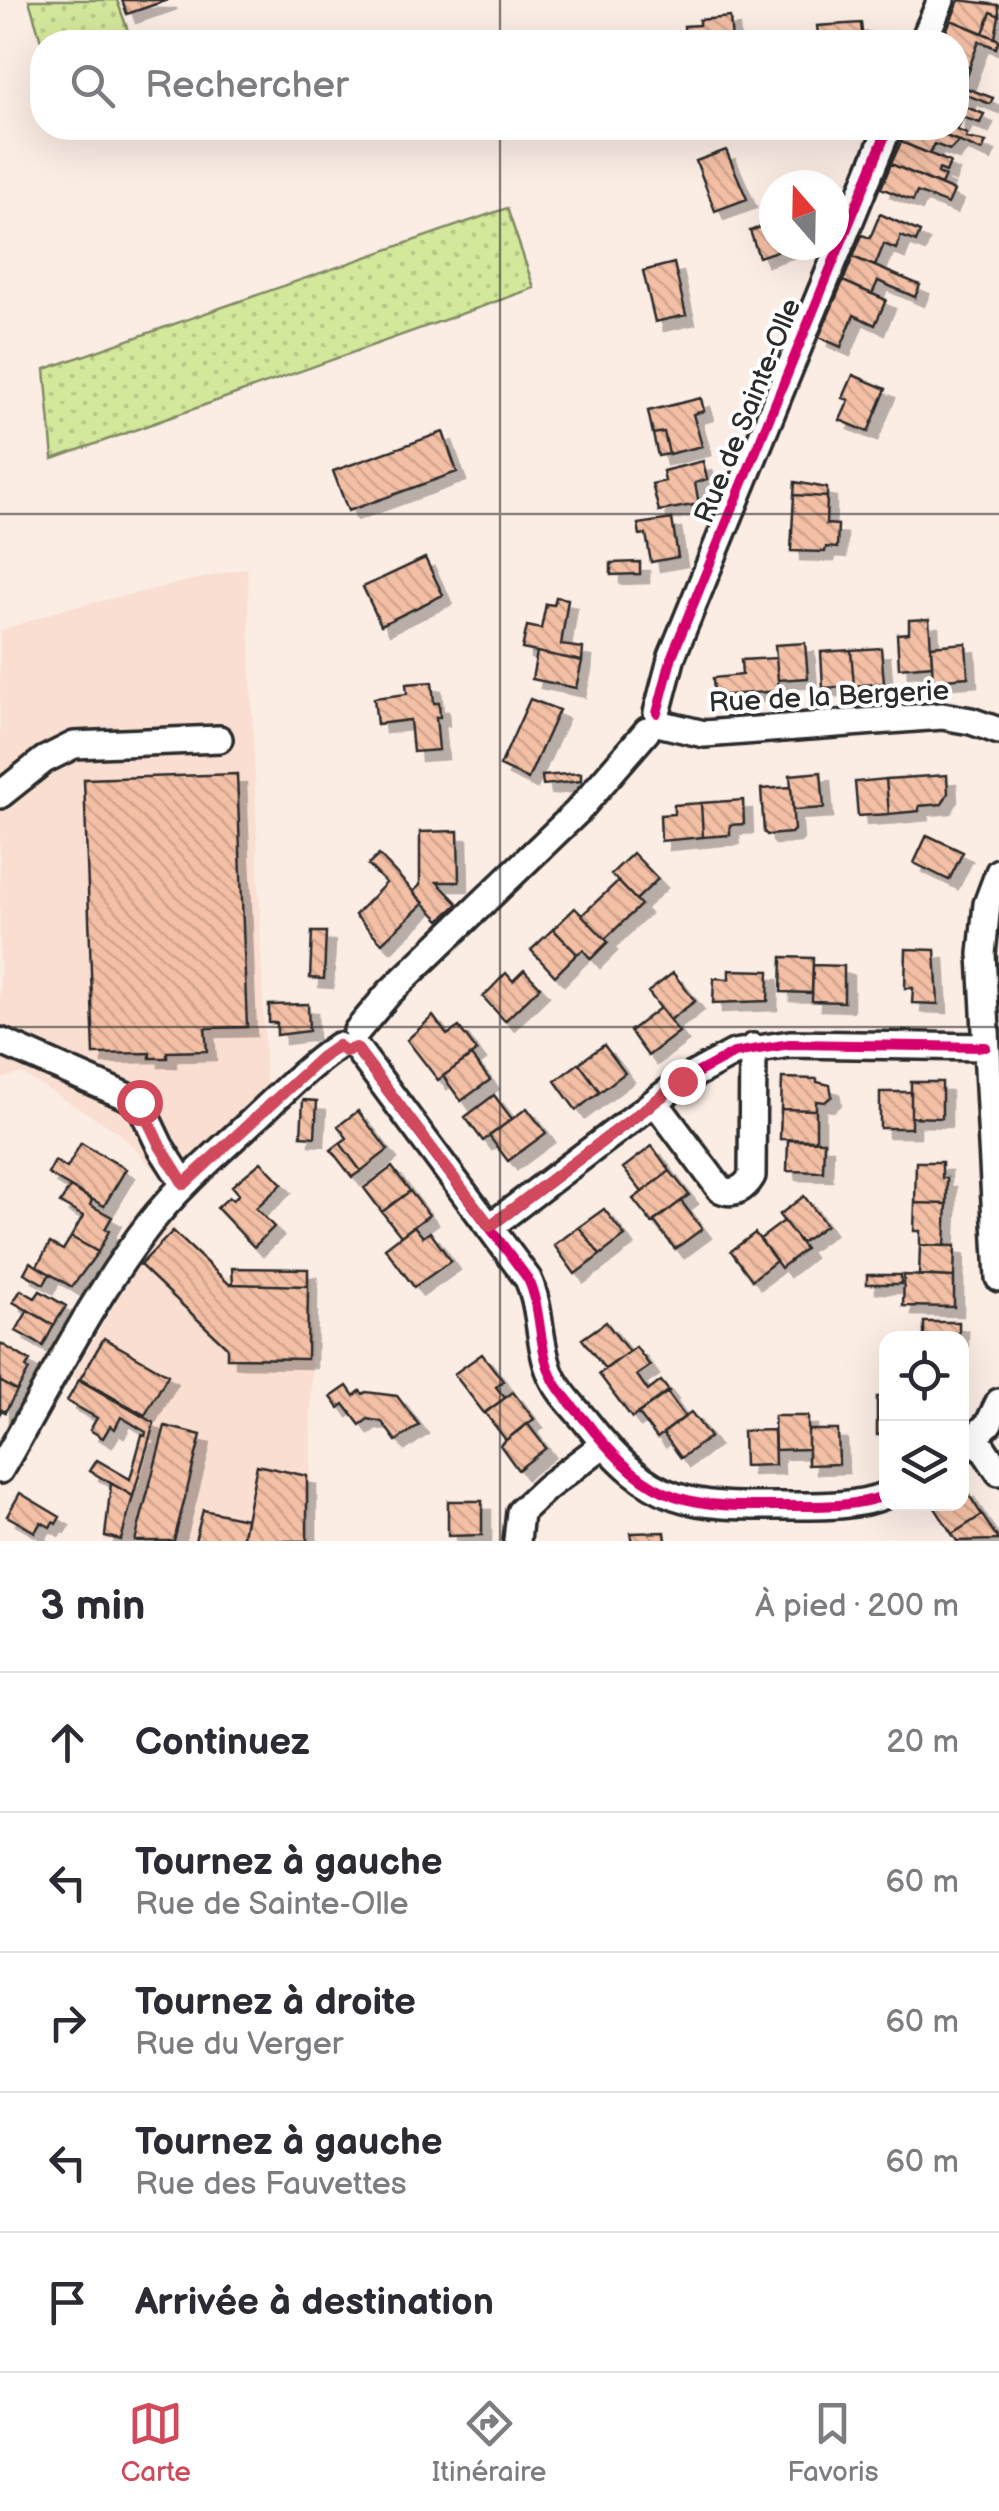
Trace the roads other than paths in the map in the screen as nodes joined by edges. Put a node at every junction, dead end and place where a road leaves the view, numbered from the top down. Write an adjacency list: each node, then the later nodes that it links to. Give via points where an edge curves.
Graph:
1 (941, 0): 2 (street)
2 (929, 30)
3 (883, 140): 4 (street, Rue de Sainte-Olle, via 672,656)
4 (655, 723): 5 (street, Rue de la Bergerie, via 704,734 942,716); 10 (street, Rue de Sainte-Olle, via 577,812 389,994)
5 (999, 732)
6 (219, 740): 7 (street, via 74,746)
7 (0, 795)
8 (999, 872): 11 (street, via 982,940)
9 (0, 1041): 14 (street, via 139,1102)
10 (350, 1042): 14 (street, Rue de Sainte-Olle, via 317,1061); 15 (street)
11 (986, 1047): 12 (street); 16 (street)
12 (753, 1048): 13 (street, via 700,1068); 13 (street, via 752,1176 739,1190 720,1189)
13 (654, 1102): 15 (street)
14 (184, 1184): 20 (street, Rue de Sainte-Olle, via 121,1264)
15 (490, 1226): 18 (street, via 533,1288 551,1375)
16 (999, 1278)
17 (999, 1402): 19 (street)
18 (604, 1444): 22 (street, via 630,1472 692,1504 835,1505); 23 (street, via 520,1512)
19 (969, 1444): 21 (street)
20 (0, 1470)
21 (999, 1472)
22 (879, 1496)
23 (518, 1541)

